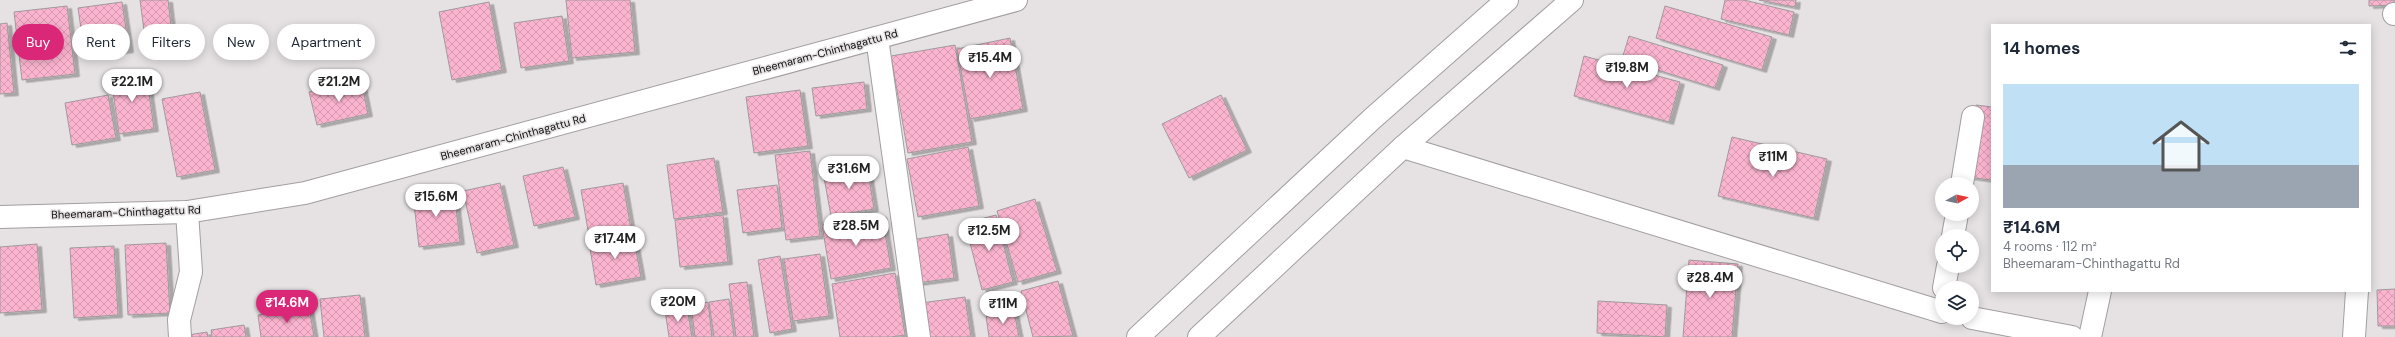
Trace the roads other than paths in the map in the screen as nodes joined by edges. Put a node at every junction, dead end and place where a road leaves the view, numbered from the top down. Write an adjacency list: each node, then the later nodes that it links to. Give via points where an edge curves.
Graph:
1 (1016, 0): 4 (main road, Bheemaram-Chinthagattu Rd)
2 (1507, 0): 17 (main road, via 1373,118)
3 (1572, 0): 6 (main road)
4 (877, 38): 8 (main road, Bheemaram-Chinthagattu Rd, via 305,193); 16 (main road)
5 (1973, 117): 7 (main road)
6 (1403, 147): 12 (main road); 18 (main road)
7 (1963, 177)
8 (187, 212): 9 (main road, Bheemaram-Chinthagattu Rd); 15 (main road, via 191,272 179,320)
9 (0, 216)
10 (2100, 292): 19 (main road)
11 (2357, 292): 20 (main road)
12 (1935, 306)
13 (1979, 319): 14 (main road)
14 (2066, 336)
15 (180, 337)
16 (919, 337)
17 (1138, 337)
18 (1199, 337)
19 (2090, 337)
20 (2354, 337)

